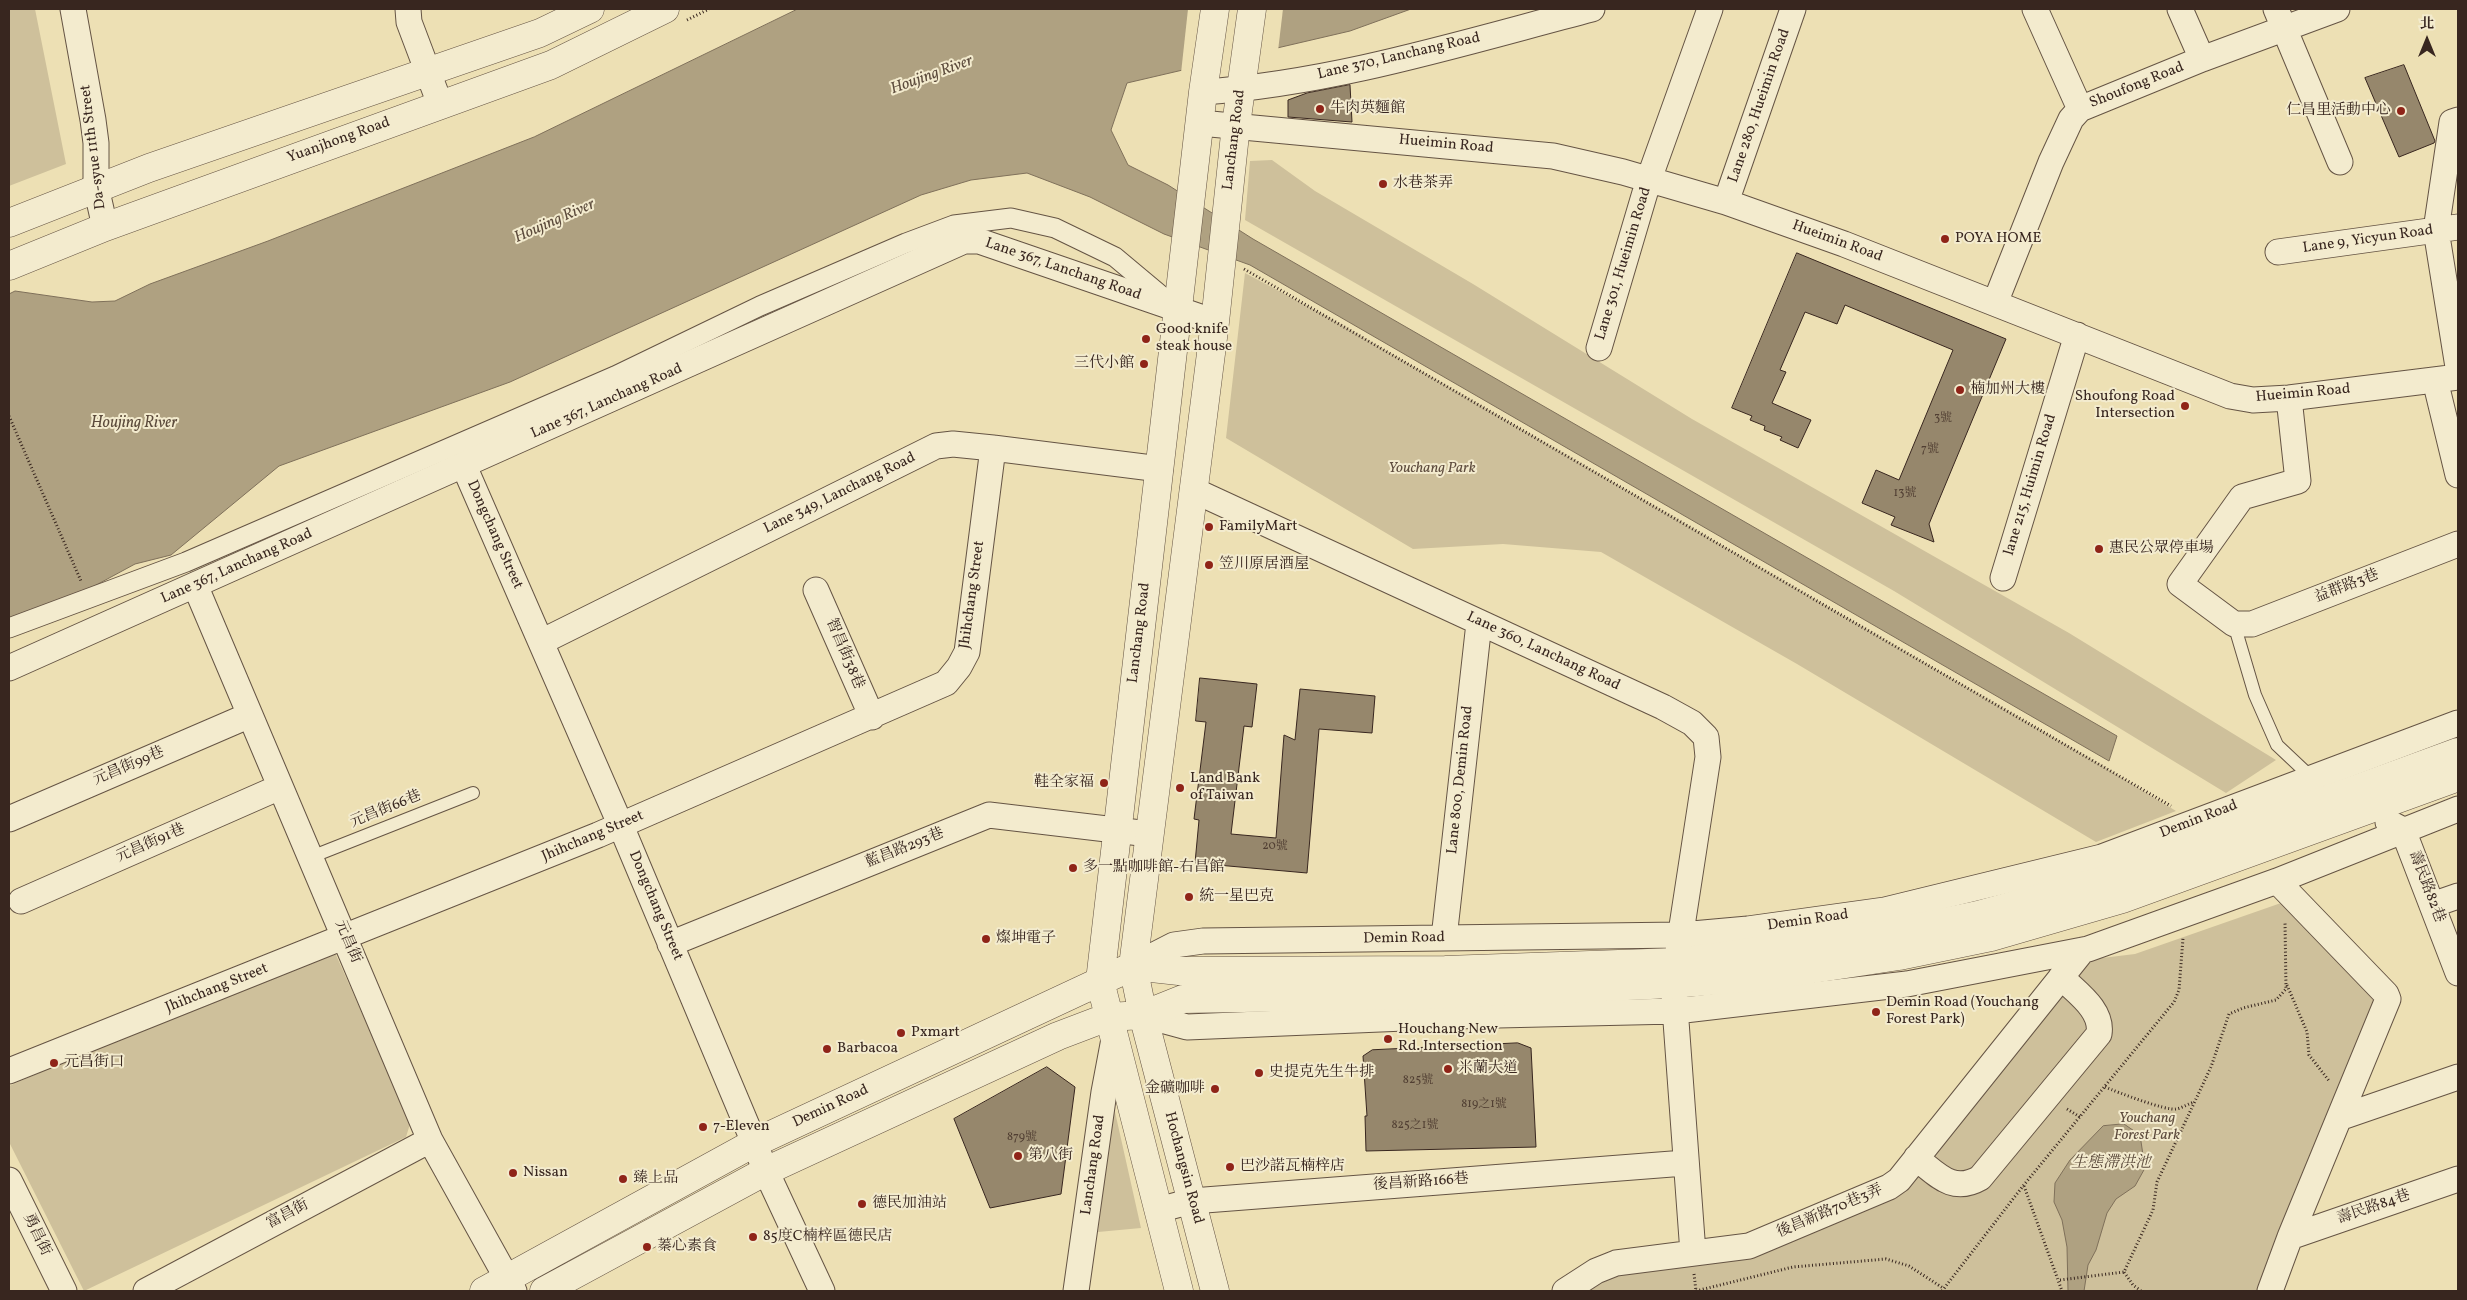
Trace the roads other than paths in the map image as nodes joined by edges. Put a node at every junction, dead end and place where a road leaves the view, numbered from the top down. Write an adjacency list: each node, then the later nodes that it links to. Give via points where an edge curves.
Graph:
1 (73, 9): 26 (street, Da-syue 11th Street, via 96,143)
2 (408, 9): 15 (street, via 409,22)
3 (590, 9): 15 (street, via 540,33)
4 (665, 9): 18 (street, Yuanjhong Road, via 551,65)
5 (1215, 9): 17 (street)
6 (1252, 9): 16 (street, Lanchang Road)
7 (1592, 9): 16 (street, Lane 370, Lanchang Road, via 1375,64 1259,88)
8 (1710, 9): 25 (street, Lane 301, Hueimin Road)
9 (1793, 9): 27 (street, Lane 280, Hueimin Road)
10 (2035, 9): 19 (street)
11 (2180, 9): 14 (street)
12 (2337, 9): 13 (street, Shoufong Road)
13 (2281, 18): 14 (street, Shoufong Road); 23 (street)
14 (2202, 60): 19 (street, Shoufong Road)
15 (428, 71): 18 (street); 26 (street)
16 (1242, 80): 17 (street, Lane 370, Lanchang Road); 22 (street, Lanchang Road)
17 (1205, 83): 21 (street)
18 (440, 104): 29 (street, Yuanjhong Road)
19 (2080, 109): 33 (street, Shoufong Road, via 2071,119 2051,162)
20 (2455, 121): 24 (street)
21 (1200, 123): 22 (street, Hueimin Road); 34 (street, Lanchang Road)
22 (1236, 125): 25 (street, Hueimin Road, via 1553,156); 35 (street, Lanchang Road)
23 (2340, 162)
24 (2452, 177): 30 (street)
25 (1649, 179): 27 (street, Hueimin Road); 37 (street, Lane 301, Hueimin Road)
26 (96, 187): 28 (street); 29 (street, Da-syue 11th Street)
27 (1726, 202): 33 (street, Hueimin Road)
28 (9, 223)
29 (105, 226): 32 (street, Yuanjhong Road)
30 (2447, 229): 31 (street, Lane 9, Yicyun Road); 38 (street)
31 (2278, 252)
32 (9, 266)
33 (1995, 303): 36 (street, Hueimin Road)
34 (1178, 310): 35 (street, Lane 367, Lanchang Road); 42 (street, Lane 367, Lanchang Road, via 978,241 964,241); 43 (street, Lanchang Road); 52 (street, via 1115,257 1055,228 1011,218 954,226 906,243 760,306 615,376 186,562)
35 (1215, 322): 45 (street)
36 (2077, 336): 40 (street, Hueimin Road, via 2230,396 2253,400); 47 (street, lane 215, Huimin Road)
37 (1599, 348)
38 (2458, 367)
39 (2447, 378): 40 (street, Hueimin Road); 44 (street)
40 (2289, 398): 51 (street, via 2298,481 2242,497 2180,584)
41 (993, 448): 43 (street, Lane 349, Lanchang Road); 53 (street, Lane 349, Lanchang Road, via 952,444 936,446); 56 (street, Jhihchang Street, via 967,652 946,683)
42 (464, 466): 48 (street, Lane 367, Lanchang Road); 53 (street, Dongchang Street)
43 (1160, 469): 45 (street); 68 (street, Lanchang Road)
44 (2458, 475)
45 (1193, 490): 50 (street, Lane 360, Lanchang Road); 70 (street)
46 (2458, 544): 51 (street, 益群路3巷, via 2252,624)
47 (2003, 578)
48 (195, 585): 54 (street, Lane 367, Lanchang Road); 55 (street, 元昌街)
49 (816, 590): 56 (street, 智昌街38巷)
50 (1478, 622): 76 (street, Lane 360, Lanchang Road, via 1663,707 1692,723 1706,737 1708,757); 78 (street, Lane 800, Demin Road)
51 (2234, 624): 60 (lane, via 2255,695 2277,745)
52 (9, 628)
53 (541, 642): 67 (street, Dongchang Street)
54 (9, 668)
55 (250, 715): 61 (street, 元昌街); 66 (street, 元昌街99巷)
56 (872, 717): 67 (street, Jhihchang Street)
57 (2458, 723): 60 (street, Demin Road)
58 (2458, 752): 63 (street, Demin Road)
59 (2458, 776): 65 (street, Demin Road)
60 (2312, 778): 63 (street); 76 (street, Demin Road, via 2102,858 1885,910)
61 (280, 787): 71 (street, 元昌街); 74 (street, 元昌街91巷)
62 (473, 793): 71 (lane, 元昌街66巷)
63 (2339, 796): 65 (street); 82 (street, Demin Road, via 2112,878 1978,915)
64 (2458, 809): 69 (street, Demin Road)
65 (2366, 812): 69 (street); 82 (street, Demin Road, via 2122,899 1991,937 1899,956 1767,976)
66 (9, 820)
67 (621, 826): 77 (street, Jhihchang Street); 79 (street, Dongchang Street)
68 (1118, 830): 70 (street, 藍昌路293巷); 79 (street, 藍昌路293巷, via 989,815); 85 (street, Lanchang Road)
69 (2404, 830): 72 (street, Demin Road); 75 (street, 壽民路82巷)
70 (1149, 834): 81 (street)
71 (311, 857): 77 (street, 元昌街)
72 (2281, 885): 80 (street, Demin Road); 91 (street, via 2388,999)
73 (2458, 896): 75 (street)
74 (21, 901)
75 (2432, 905): 83 (street, 壽民路82巷)
76 (1681, 935): 78 (street, Demin Road); 82 (street, Lane 360, Lanchang Road)
77 (346, 938): 89 (street, Jhihchang Street); 92 (street, 元昌街)
78 (1444, 938): 81 (street, Demin Road, via 1203,941 1174,945)
79 (670, 944): 93 (street, Dongchang Street)
80 (2083, 950): 84 (street, 後昌新路70巷3弄); 86 (street, Demin Road, via 1907,984)
81 (1133, 966): 82 (street, Demin Road, via 1179,971); 85 (street, Demin Road); 87 (street, Hochangsin Road)
82 (1675, 973): 86 (street, Lane 360, Lanchang Road); 87 (street, Demin Road, via 1421,995 1183,999)
83 (2458, 973)
84 (2062, 977): 94 (street, 後昌新路70巷3弄); 94 (street, via 2098,1015 2101,1024 2099,1034 1980,1178 1970,1184 1958,1185 1947,1181)
85 (1100, 981): 88 (street, Lanchang Road); 93 (street, Demin Road)
86 (1676, 1011): 87 (street, Demin Road, via 1187,1027); 95 (street, Lane 360, Lanchang Road)
87 (1143, 1015): 88 (street, Demin Road); 99 (street, Hochangsin Road)
88 (1111, 1028): 96 (street, Demin Road, via 1058,1036); 100 (street); 108 (street, Lanchang Road)
89 (9, 1071)
90 (2458, 1077): 91 (street)
91 (2341, 1112): 101 (street)
92 (430, 1140): 103 (street, 元昌街); 105 (street, 富昌街)
93 (754, 1143): 96 (street, Dongchang Street); 103 (street, Demin Road)
94 (1916, 1158): 102 (street, 後昌新路70巷3弄, via 1889,1187 1749,1246)
95 (1685, 1163): 99 (street, 後昌新路166巷); 102 (street, Lane 360, Lanchang Road)
96 (766, 1171): 106 (street, Demin Road); 107 (street, Dongchang Street)
97 (2458, 1179): 101 (street, 壽民路84巷)
98 (9, 1180): 104 (street, 勇昌街)
99 (1192, 1201): 100 (street, 後昌新路166巷); 110 (street, Hochangsin Road)
100 (1158, 1210): 109 (street)
101 (2290, 1238): 112 (street)
102 (1692, 1253): 111 (street, 後昌新路70巷3弄, via 1616,1263 1596,1271)
103 (502, 1287)
104 (64, 1291)
105 (146, 1291)
106 (544, 1291)
107 (822, 1291)
108 (1076, 1291)
109 (1179, 1291)
110 (1215, 1291)
111 (1565, 1291)
112 (2270, 1291)

